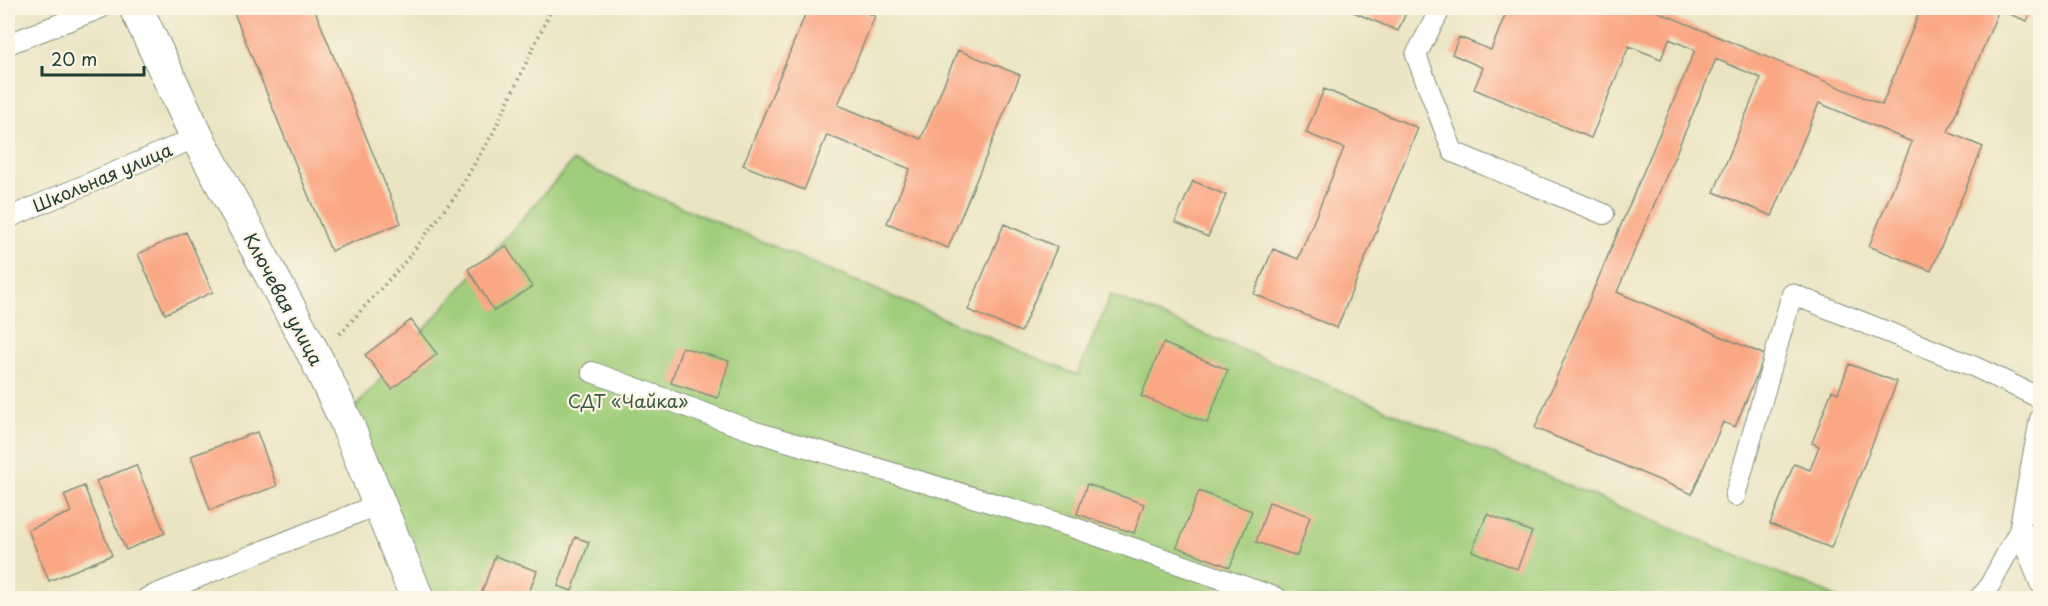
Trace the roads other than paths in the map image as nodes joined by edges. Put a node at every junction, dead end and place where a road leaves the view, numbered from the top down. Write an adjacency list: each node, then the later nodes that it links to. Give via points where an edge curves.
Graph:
1 (101, 8): 4 (lane)
2 (136, 8): 5 (street, Ключевая улица)
3 (1441, 8): 6 (lane, via 1416,55 1453,152)
4 (8, 44)
5 (197, 137): 7 (lane, Школьная улица); 12 (street, Ключевая улица, via 317,360)
6 (1604, 214)
7 (8, 218)
8 (592, 372): 16 (lane, via 753,430 1072,527)
9 (2040, 398): 11 (lane, via 1975,367 1792,294)
10 (2040, 419): 13 (lane)
11 (1735, 496)
12 (379, 504): 18 (lane); 19 (street, Ключевая улица)
13 (2019, 531): 14 (lane); 15 (lane); 17 (lane)
14 (2040, 540)
15 (2040, 583)
16 (1234, 591): 20 (lane)
17 (1984, 596)
18 (147, 598)
19 (417, 598)
20 (1277, 598)

